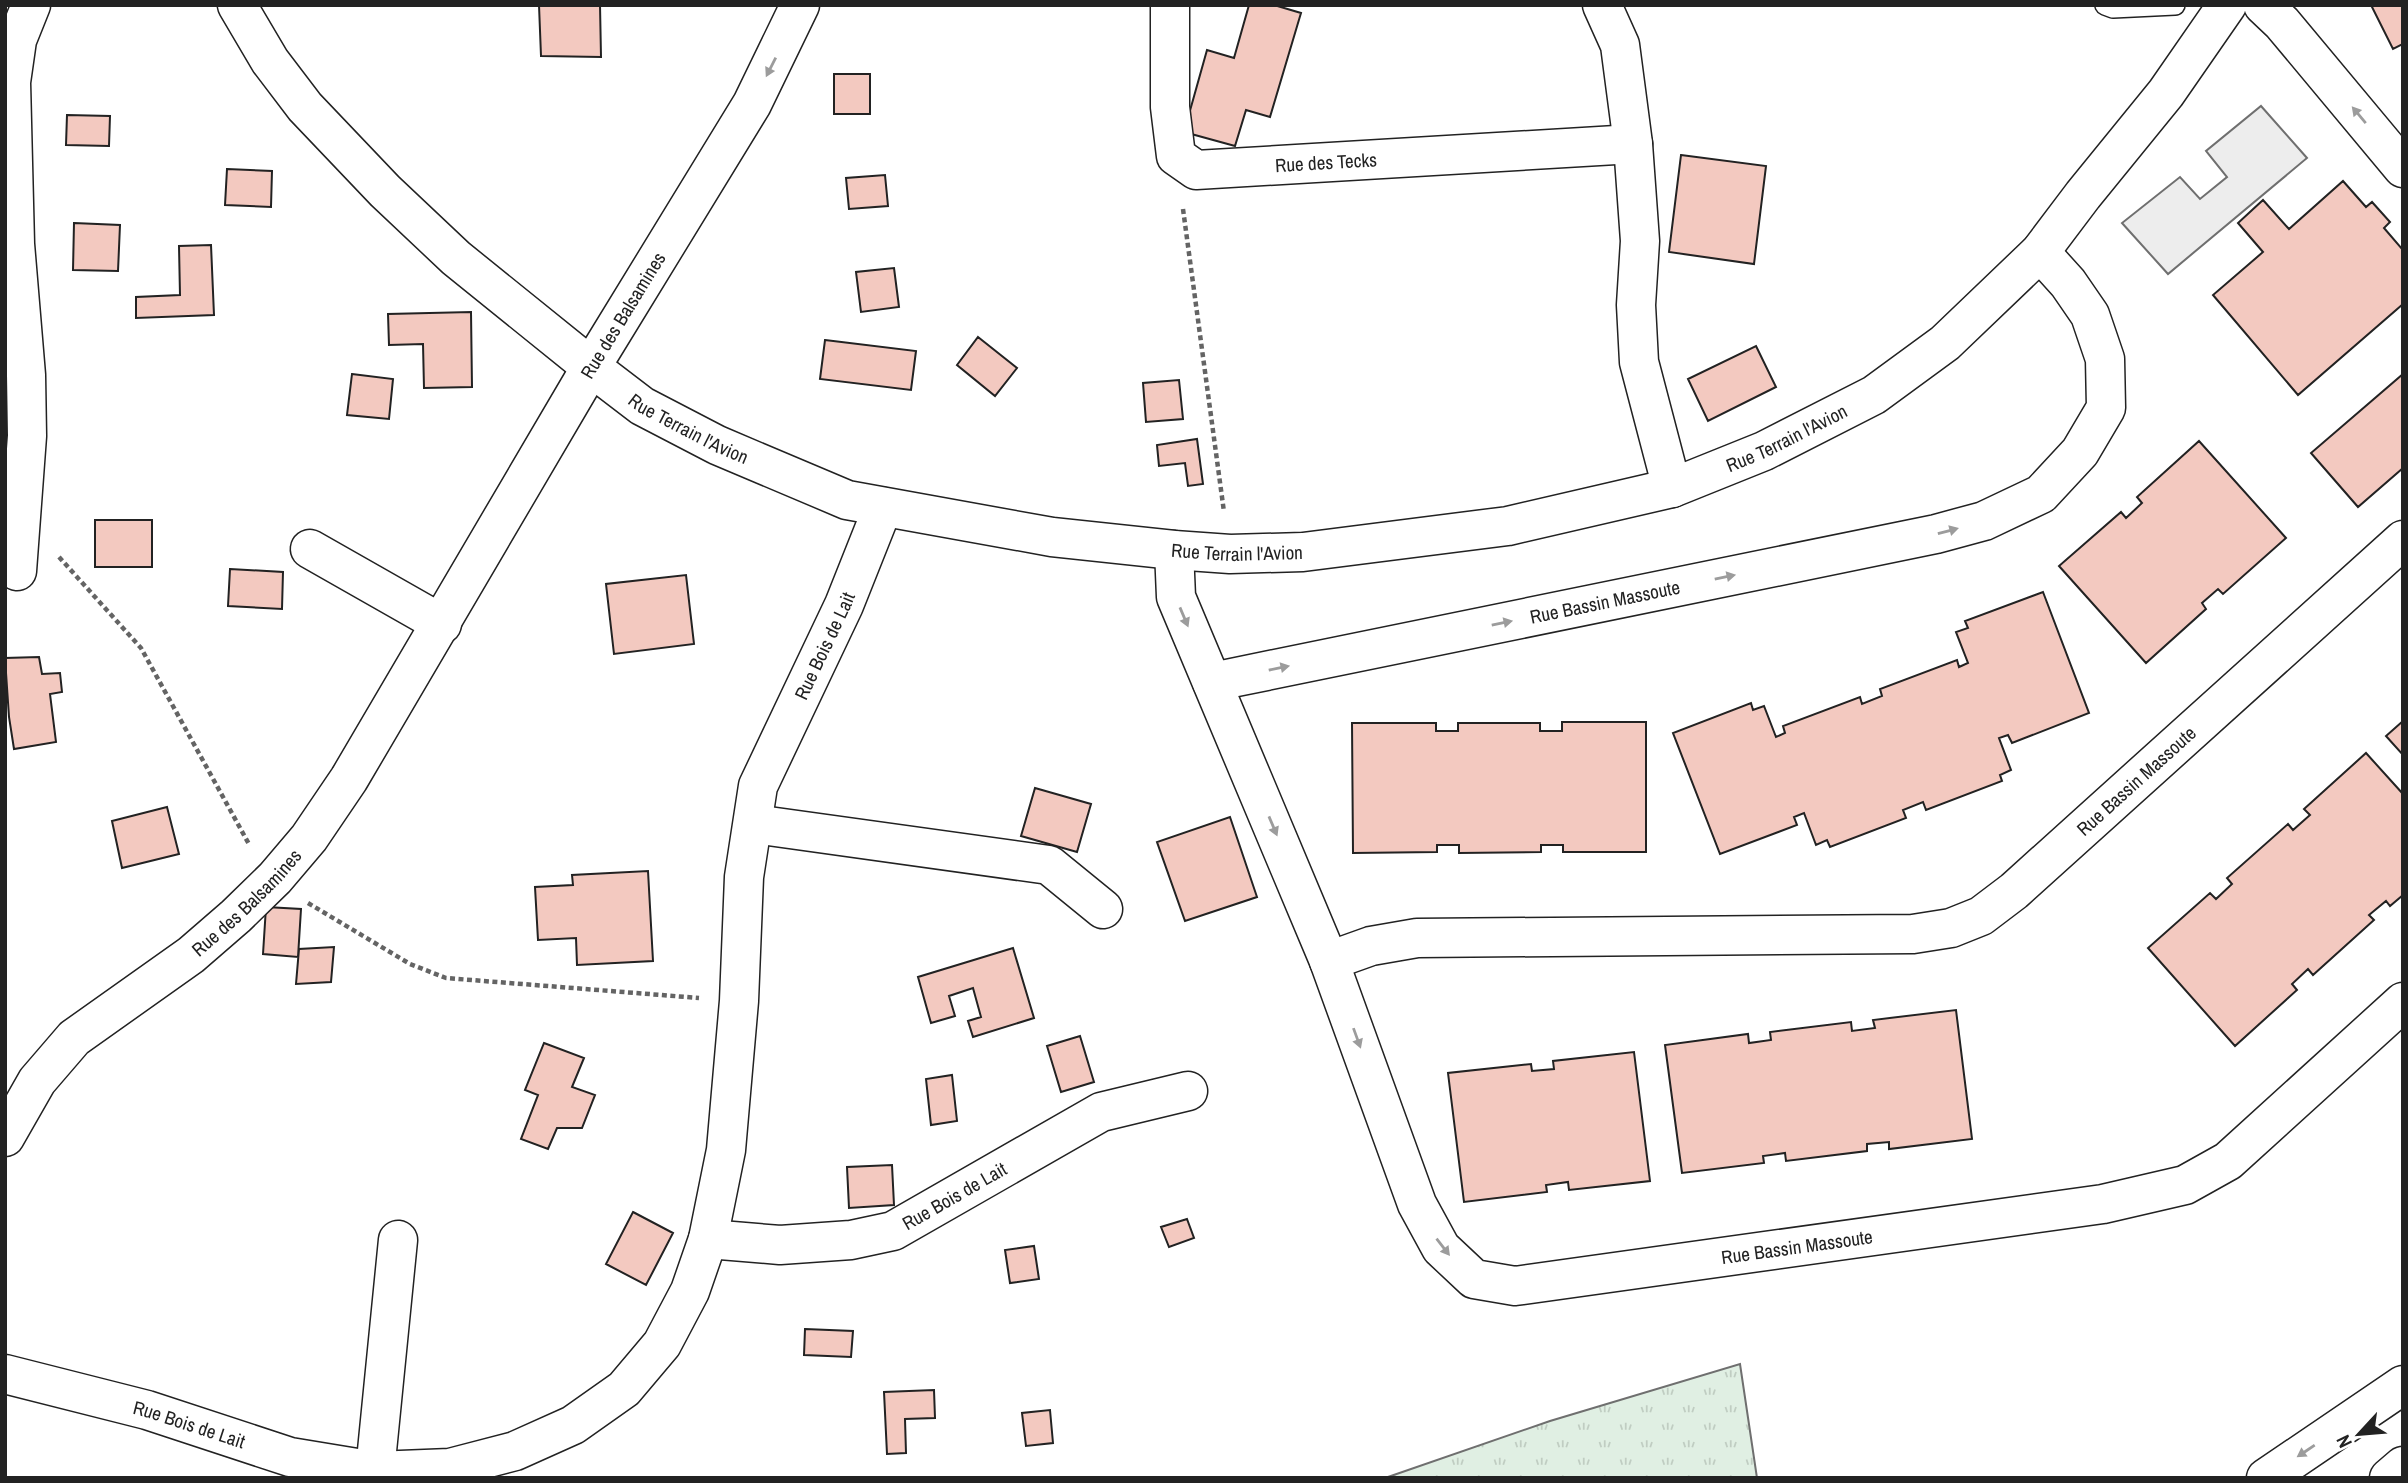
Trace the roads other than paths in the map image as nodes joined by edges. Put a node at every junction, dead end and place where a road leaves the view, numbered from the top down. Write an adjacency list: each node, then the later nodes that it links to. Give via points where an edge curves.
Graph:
1 (31, 5): 12 (main road, via 17,40 11,82)
2 (237, 5): 14 (main road, Rue Terrain l'Avion, via 270,61 305,107 385,191 456,258)
3 (800, 5): 14 (main road, Rue des Balsamines, one-way to 14, via 752,104)
4 (1170, 5): 10 (main road, Rue des Tecks, via 1170,107 1176,156 1196,170)
5 (1602, 5): 10 (main road, via 1620,45)
6 (2105, 5): 7 (lane)
7 (2175, 5)
8 (2227, 5): 13 (main road, Rue Terrain l'Avion, via 2166,93)
9 (2263, 5): 11 (main road, one-way to 9)
10 (1633, 145): 15 (main road, via 1640,241 1639,362)
11 (2403, 168)
12 (10, 245): 20 (main road, via 26,387)
13 (2040, 252): 15 (main road, Rue Terrain l'Avion, via 1945,343 1874,395 1763,451); 22 (main road, Rue Bassin Massoute, one-way to 13, via 1936,534 1984,521 2041,494 2080,452 2106,408 2105,359 2090,315)
14 (591, 367): 16 (main road, Rue Terrain l'Avion, via 642,406 717,445 847,500); 21 (main road, Rue des Balsamines)
15 (1672, 488): 19 (main road, Rue Terrain l'Avion, via 1508,526 1303,552)
16 (883, 507): 19 (main road, Rue Terrain l'Avion, via 1052,537); 23 (main road, Rue Bois de Lait, via 844,606 758,786)
17 (2403, 540): 25 (main road, Rue Bassin Massoute, via 2014,891 1981,916 1951,928 1913,934 1417,938 1371,946)
18 (310, 549): 21 (main road)
19 (1174, 550): 22 (main road, Rue Bassin Massoute, one-way to 22, via 1176,597)
20 (17, 571)
21 (442, 624): 28 (main road, Rue des Balsamines, via 349,779 275,878 191,955 74,1038 37,1081)
22 (1212, 682): 25 (main road, Rue Bassin Massoute, one-way to 25)
23 (754, 824): 24 (main road, via 1049,865); 29 (main road, Rue Bois de Lait, via 744,877 726,1150)
24 (1103, 909)
25 (1329, 961): 26 (main road, Rue Bassin Massoute, one-way to 26, via 1417,1204 1441,1248 1474,1279 1515,1286 2103,1204 2185,1185 2228,1161)
26 (2403, 1003)
27 (1188, 1091): 29 (main road, Rue Bois de Lait, via 1101,1112 893,1231 851,1240 780,1245)
28 (5, 1137)
29 (708, 1239): 34 (main road, Rue Bois de Lait, via 690,1290 662,1344 624,1389 573,1425 515,1451 450,1468)
30 (398, 1240): 34 (main road)
31 (5, 1374): 34 (main road, Rue Bois de Lait, via 147,1410 290,1457)
32 (2403, 1385): 35 (main road, one-way to 35)
33 (2403, 1466): 36 (main road)
34 (375, 1471)
35 (2266, 1478)
36 (2389, 1478)

